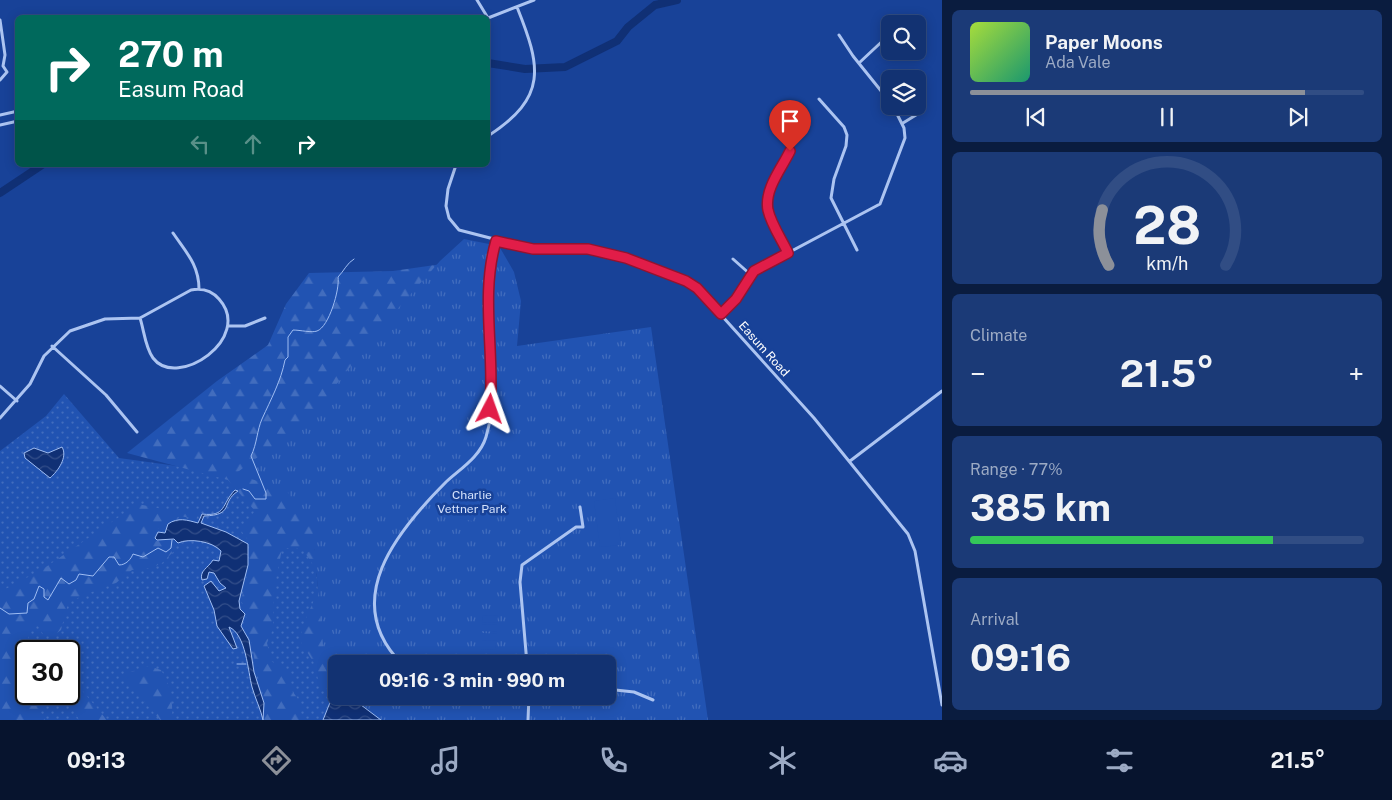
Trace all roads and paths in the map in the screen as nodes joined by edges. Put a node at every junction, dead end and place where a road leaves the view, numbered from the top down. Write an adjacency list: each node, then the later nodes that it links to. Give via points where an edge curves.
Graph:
1 (477, 0): 4 (street)
2 (534, 0): 3 (street)
3 (517, 6): 5 (street); 20 (street, via 533,48 536,72 529,96 518,114)
4 (486, 15)
5 (490, 17)
6 (0, 20): 10 (street, via 5,55 3,66 7,72)
7 (839, 35): 9 (street)
8 (881, 42): 9 (street)
9 (859, 63): 11 (street)
10 (0, 80)
11 (881, 91)
12 (819, 100): 23 (street, via 844,127 847,135 831,193)
13 (15, 112): 14 (street)
14 (0, 114)
15 (898, 115): 18 (street)
16 (916, 115): 18 (street)
17 (15, 122): 19 (street)
18 (902, 123): 23 (street, via 905,138 884,198 875,208)
19 (0, 124)
20 (490, 135)
21 (790, 150): 27 (street, via 770,190 768,205)
22 (455, 167): 25 (street, Easum Road, via 446,199 448,218 463,232)
23 (844, 224): 26 (street); 27 (street)
24 (173, 233): 30 (street, via 194,262)
25 (496, 241): 31 (street, Easum Road, via 533,249 588,249 626,258 686,281); 43 (street, via 488,288 492,392 485,438 474,457 419,512 383,565 372,606 385,642)
26 (857, 250)
27 (788, 253): 29 (street)
28 (733, 259): 29 (street)
29 (750, 275): 31 (street, via 736,299)
30 (199, 289): 32 (street, via 191,290); 34 (street, via 209,291 220,301 227,313)
31 (721, 314): 41 (street, Easum Road)
32 (140, 318): 34 (street, via 151,355 170,368 192,364 205,357 218,346); 35 (street, via 111,318 81,326)
33 (265, 318): 34 (street, via 245,326)
34 (229, 326)
35 (52, 346): 38 (street); 40 (street, via 106,395)
36 (0, 386): 38 (street)
37 (942, 391): 41 (street)
38 (17, 401): 39 (street)
39 (0, 418)
40 (137, 432)
41 (850, 461): 48 (street, Easum Road, via 911,539)
42 (580, 507): 44 (street, via 583,527 576,527 522,565 520,582)
43 (395, 655)
44 (526, 655)
45 (616, 690): 46 (street, via 634,692)
46 (653, 700)
47 (528, 705): 49 (street)
48 (942, 705)
49 (528, 720)

